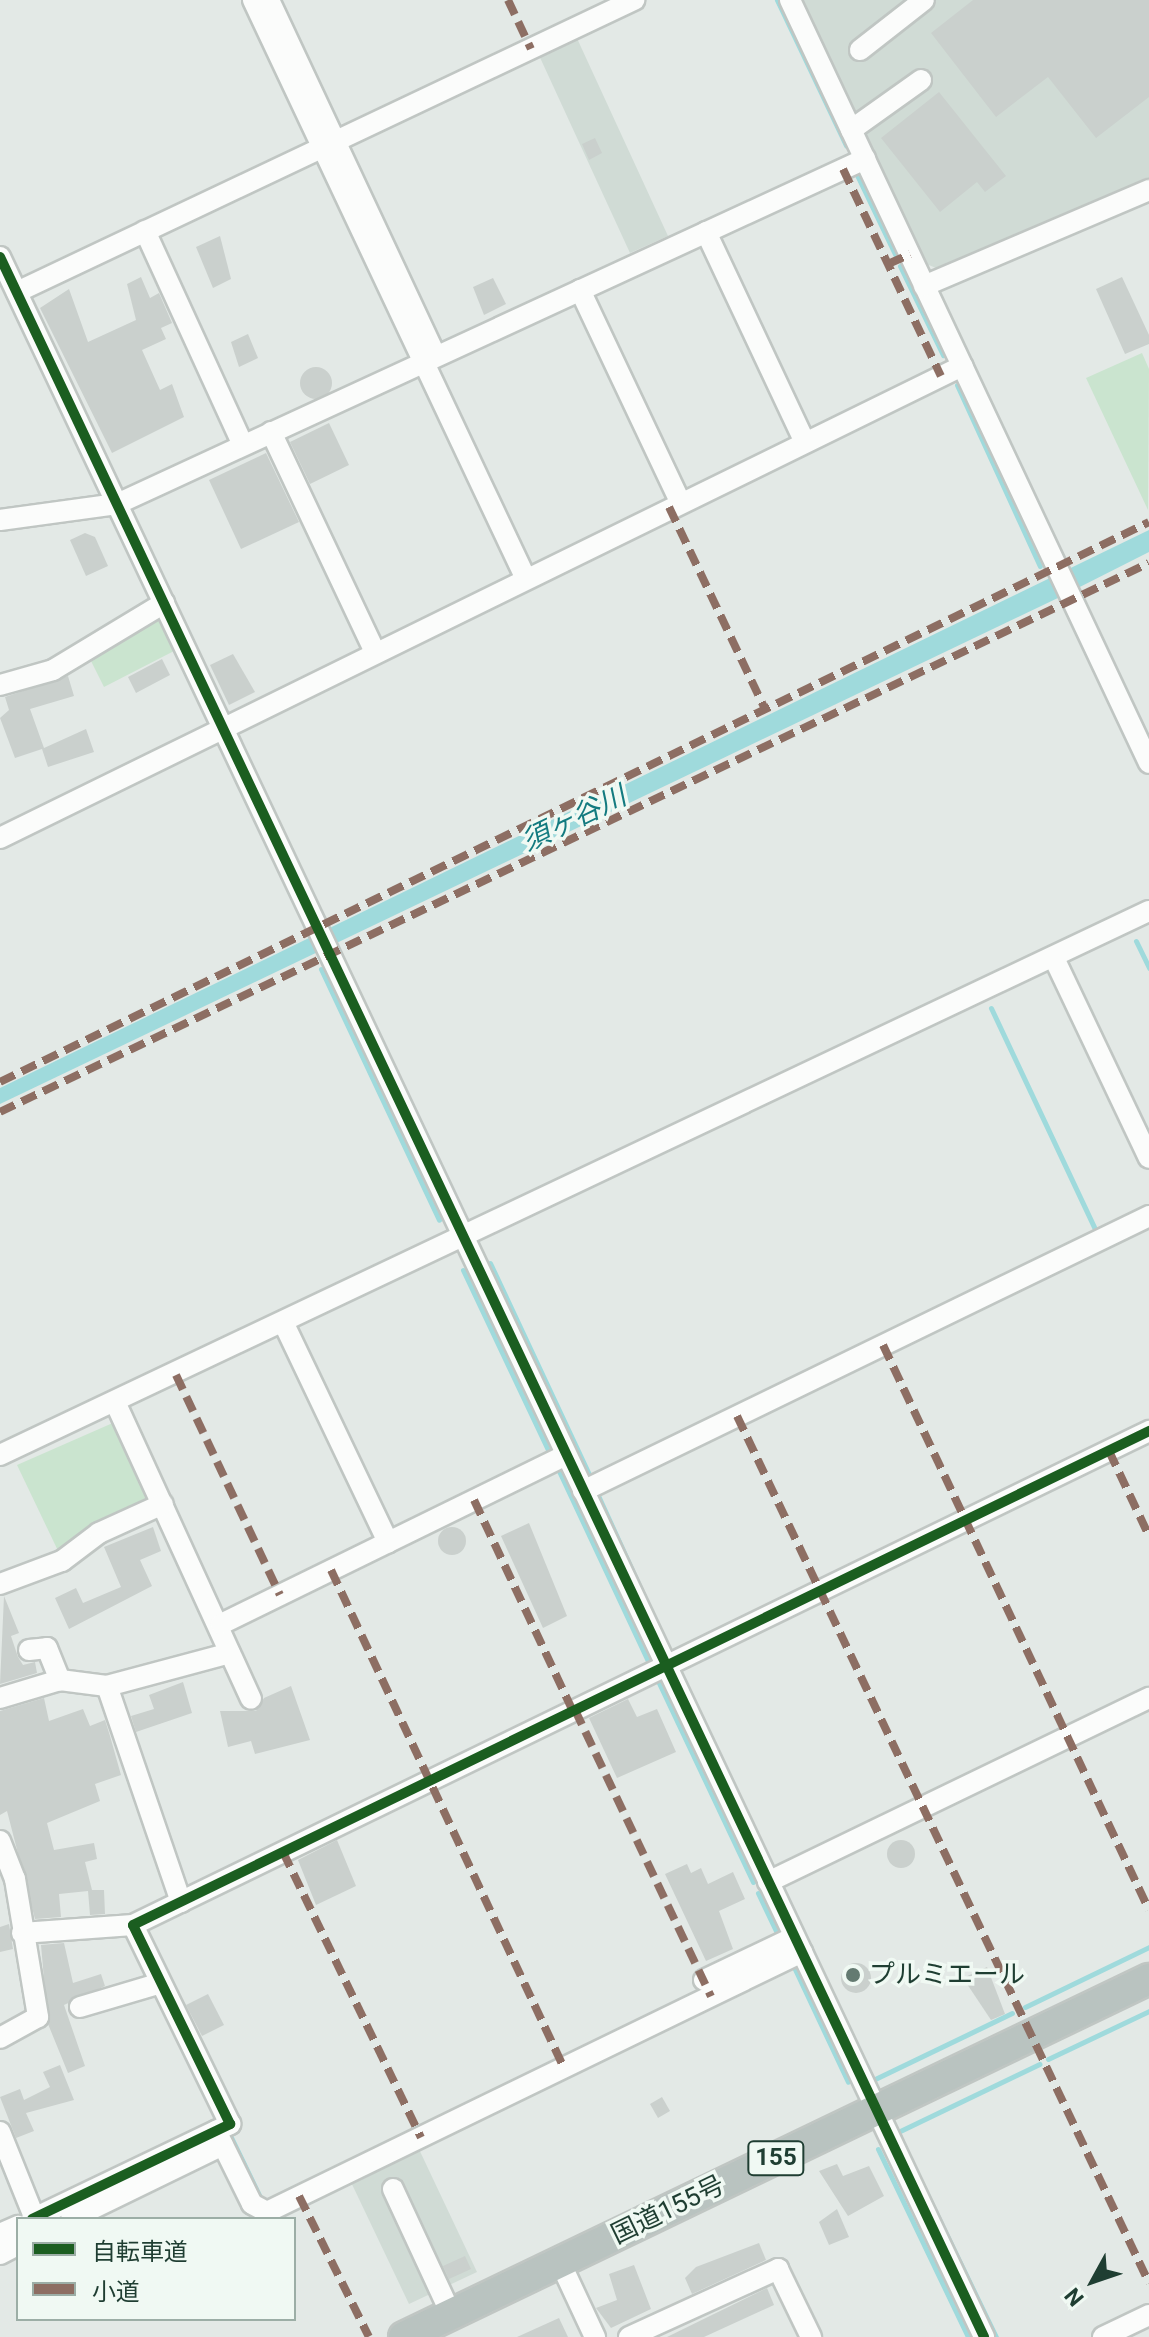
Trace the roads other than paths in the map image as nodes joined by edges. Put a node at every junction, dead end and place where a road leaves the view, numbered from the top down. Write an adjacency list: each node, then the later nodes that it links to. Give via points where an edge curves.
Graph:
1 (253, 0): 9 (street)
2 (269, 0): 9 (street)
3 (634, 0): 9 (street)
4 (790, 0): 8 (street)
5 (924, 0): 6 (street)
6 (860, 50)
7 (921, 80): 8 (street)
8 (851, 130): 10 (street)
9 (328, 144): 12 (street); 18 (street)
10 (865, 159): 13 (street); 15 (street)
11 (1149, 190): 15 (street)
12 (145, 231): 17 (street); 22 (street)
13 (706, 232): 16 (street); 21 (street)
14 (0, 257): 17 (street)
15 (924, 286): 19 (street)
16 (580, 290): 18 (street); 23 (street)
17 (17, 292): 24 (street)
18 (429, 360): 20 (street); 26 (street)
19 (962, 366): 21 (street); 31 (street)
20 (271, 432): 22 (street); 28 (street)
21 (805, 442): 23 (street)
22 (243, 445): 24 (street)
23 (680, 502): 26 (street)
24 (117, 504): 25 (street); 27 (street)
25 (0, 520)
26 (525, 577): 28 (street)
27 (164, 603): 29 (street, via 53,670); 30 (street)
28 (374, 650): 30 (street)
29 (0, 685)
30 (221, 724): 32 (street); 37 (street)
31 (1149, 763)
32 (0, 838)
33 (1149, 911): 34 (street)
34 (1054, 958): 35 (street); 37 (street)
35 (1149, 1158)
36 (1149, 1216): 43 (street)
37 (464, 1239): 38 (street); 42 (street)
38 (284, 1324): 39 (street); 45 (street)
39 (116, 1404): 41 (street); 44 (street)
40 (1149, 1431): 50 (street)
41 (0, 1455)
42 (566, 1455): 43 (street); 45 (street)
43 (583, 1491): 50 (street)
44 (163, 1504): 46 (street, via 99,1533 62,1561); 47 (street)
45 (388, 1542): 47 (street)
46 (0, 1584)
47 (221, 1624): 49 (street)
48 (29, 1650): 51 (street, via 47,1648)
49 (230, 1653): 52 (street); 55 (street)
50 (666, 1666): 57 (street); 58 (street)
51 (60, 1680): 52 (street); 53 (street)
52 (107, 1686): 58 (street)
53 (0, 1698)
54 (1149, 1698): 57 (street)
55 (251, 1699)
56 (0, 1841): 60 (street, via 15,1879)
57 (768, 1882): 61 (street)
58 (181, 1902): 59 (street)
59 (133, 1925): 60 (street); 64 (street)
60 (22, 1933): 66 (street, via 38,2017)
61 (798, 1944): 63 (street); 67 (street); 69 (street, via 267,2212 252,2204)
62 (1149, 1979): 67 (highway, 国道155号 / 155)
63 (704, 1980)
64 (161, 1983): 65 (street); 69 (street, via 230,2124)
65 (80, 2007)
66 (0, 2038)
67 (876, 2110): 74 (highway, 国道155号 / 155); 81 (street)
68 (0, 2132): 71 (street)
69 (220, 2138): 72 (street); 73 (street)
70 (393, 2189): 75 (street)
71 (29, 2217)
72 (37, 2217)
73 (75, 2217)
74 (560, 2262): 75 (highway, 国道155号 / 155); 78 (street)
75 (451, 2314): 77 (highway, 国道155号 / 155)
76 (1149, 2315): 82 (street)
77 (404, 2337)
78 (595, 2337)
79 (629, 2337): 80 (street, via 778,2269)
80 (811, 2337)
81 (984, 2337)
82 (1103, 2337)

